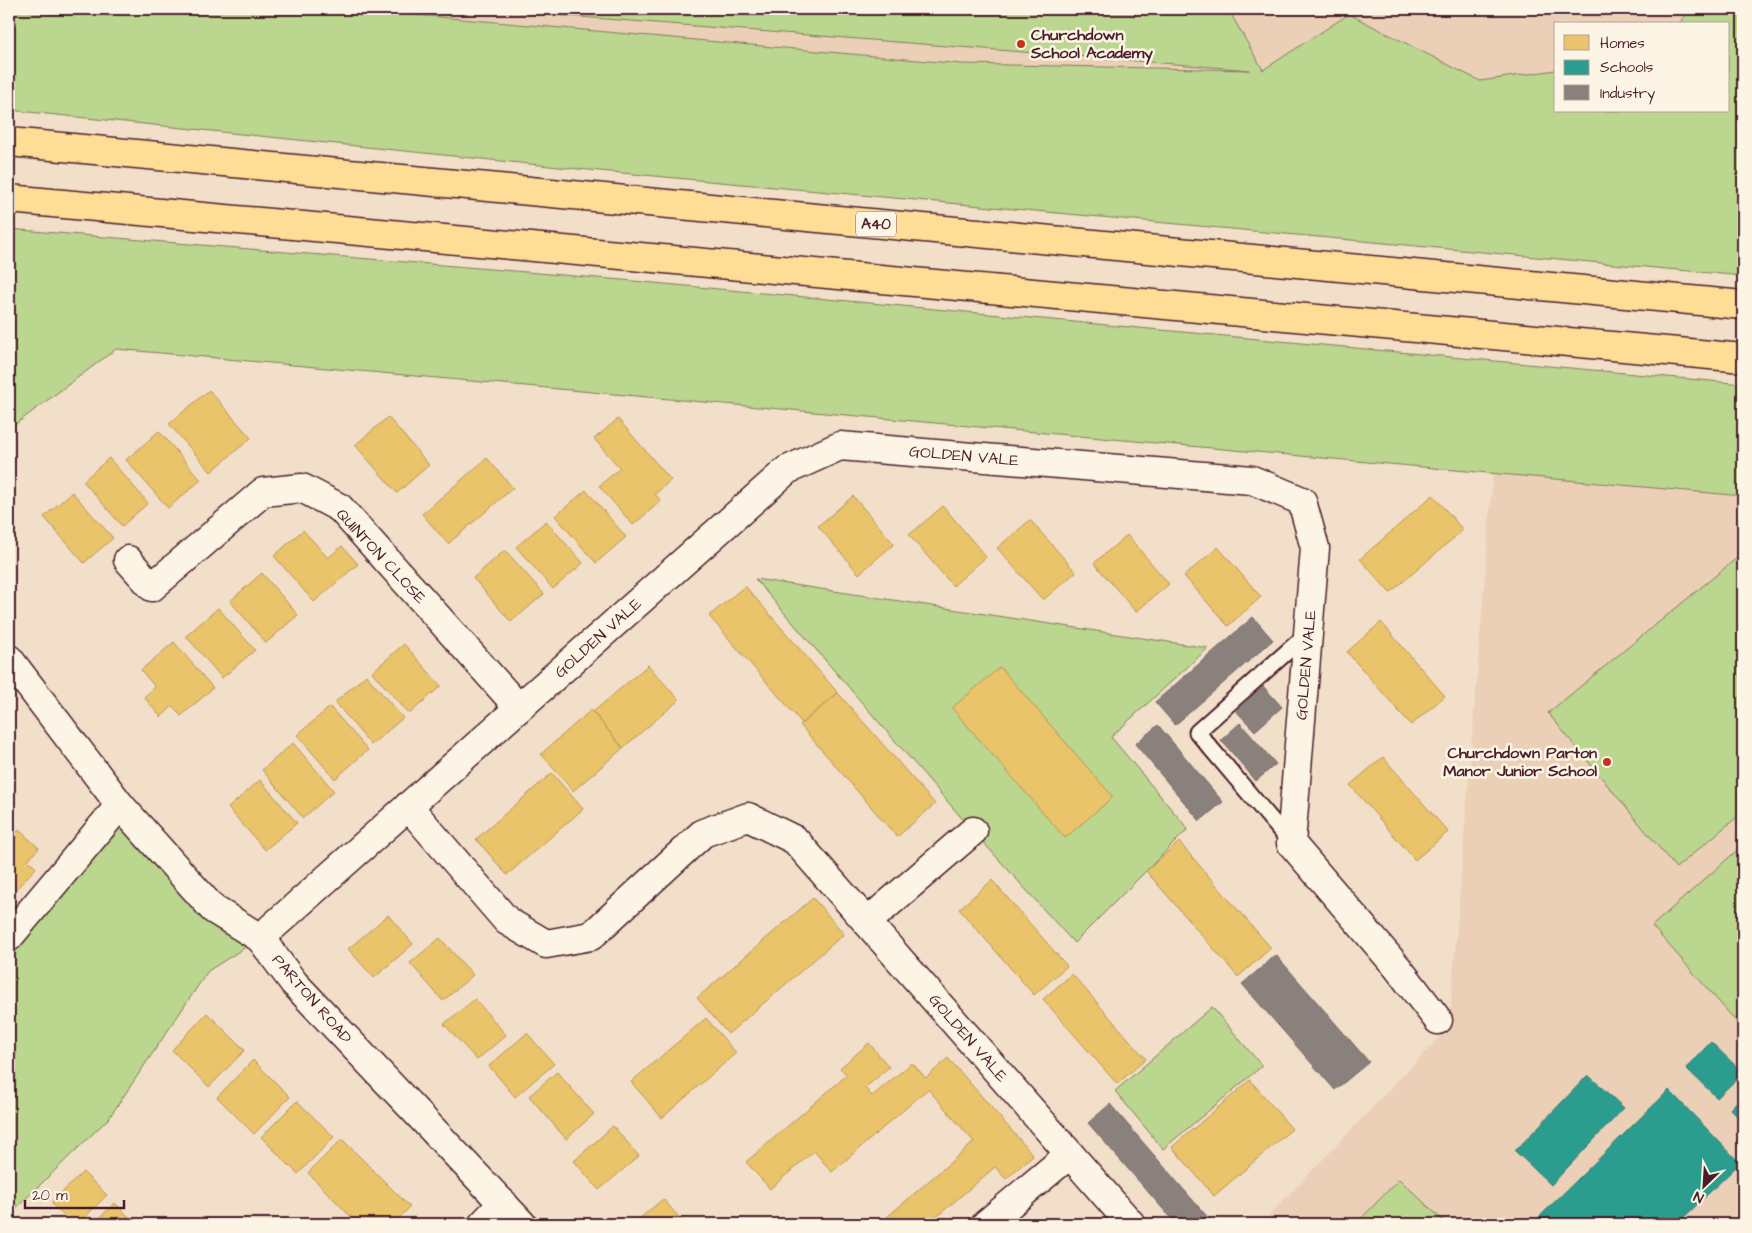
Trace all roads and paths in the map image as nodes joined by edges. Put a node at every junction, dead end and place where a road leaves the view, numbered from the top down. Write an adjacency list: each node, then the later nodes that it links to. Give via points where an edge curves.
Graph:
1 (9, 142): 3 (highway, A40)
2 (9, 199): 4 (highway)
3 (1743, 304)
4 (1743, 358)
5 (128, 560): 8 (street, QUINTON CLOSE, via 152,586 264,492 302,488 340,508)
6 (1308, 633): 8 (street, GOLDEN VALE, via 1315,548 1302,501 1252,480 840,446 788,470); 12 (street, GOLDEN VALE); 12 (lane, via 1196,732)
7 (9, 659): 9 (street, PARTON ROAD)
8 (519, 708): 10 (street, GOLDEN VALE)
9 (120, 805): 14 (street); 15 (street, PARTON ROAD, via 213,909)
10 (408, 806): 13 (street, GOLDEN VALE, via 507,921 546,944 591,936 703,833 748,817 795,840); 15 (street, GOLDEN VALE)
11 (973, 831): 13 (street)
12 (1291, 843): 16 (street)
13 (867, 922): 17 (street, GOLDEN VALE)
14 (9, 937)
15 (260, 938): 18 (street, PARTON ROAD, via 294,983)
16 (1438, 1020)
17 (1070, 1154): 21 (street); 22 (street, GOLDEN VALE)
18 (503, 1203): 19 (street); 20 (street, PARTON ROAD)
19 (483, 1224)
20 (522, 1224)
21 (986, 1224)
22 (1131, 1224)

